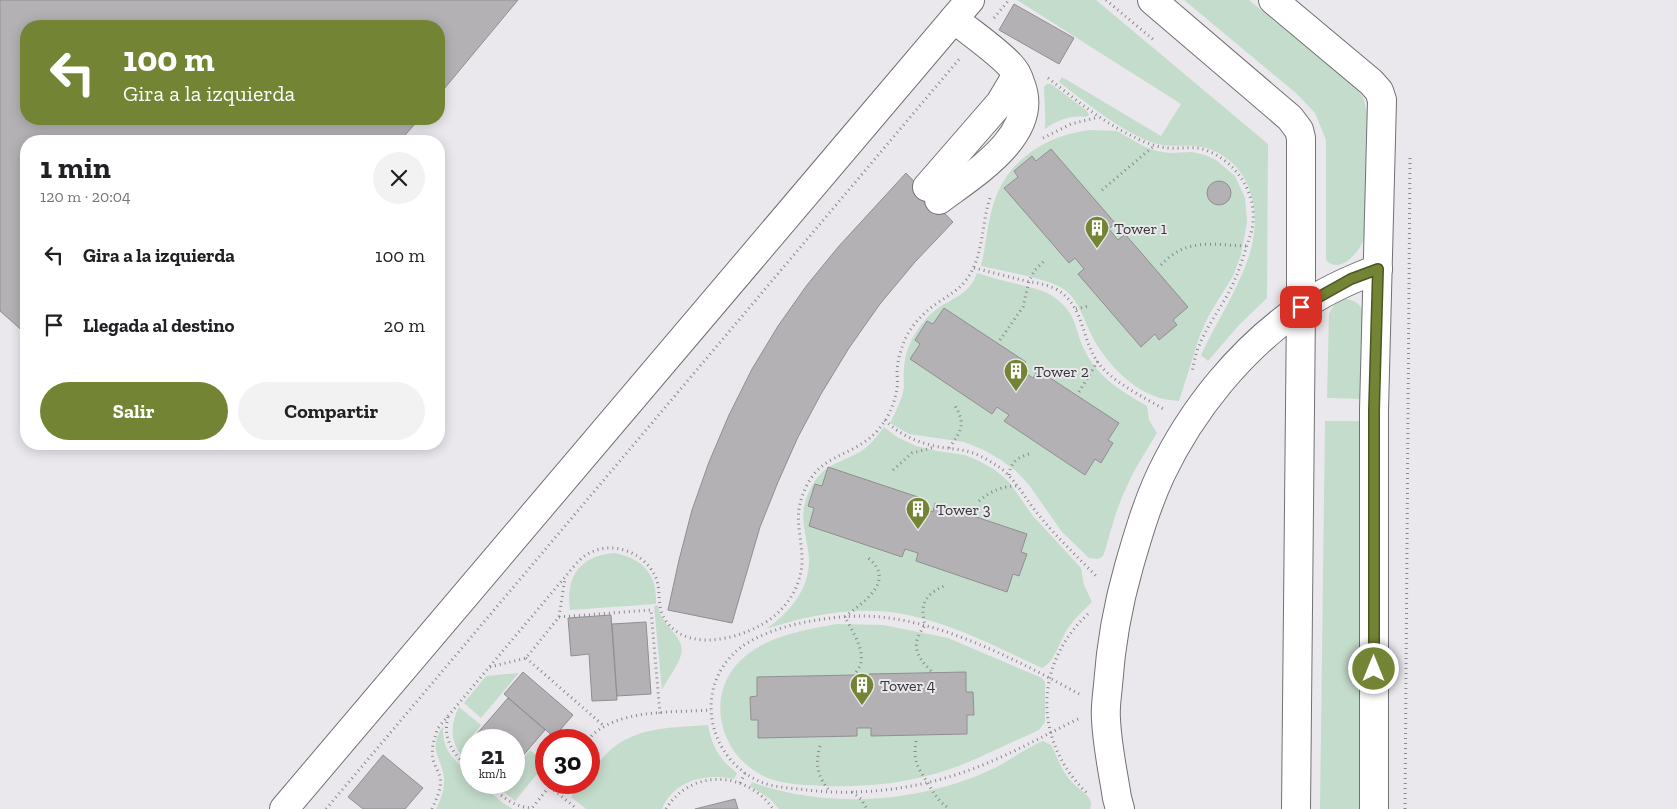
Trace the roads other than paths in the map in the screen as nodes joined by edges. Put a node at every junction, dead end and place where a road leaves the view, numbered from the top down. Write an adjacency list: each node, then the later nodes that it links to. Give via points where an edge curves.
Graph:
1 (1152, 0): 6 (street, via 1290,118 1298,130 1302,148)
2 (1273, 0): 5 (street, via 1371,82 1382,100)
3 (962, 10): 4 (street, via 977,38 1011,65 1023,88 1025,106 1022,118 1001,151 987,164); 7 (street)
4 (933, 194)
5 (1378, 269): 6 (street, via 1351,279); 10 (street, via 1374,410)
6 (1301, 307): 8 (street, via 1257,342 1196,413 1176,445 1142,520 1120,596 1111,643 1106,719); 9 (street)
7 (284, 809)
8 (1120, 809)
9 (1296, 809)
10 (1374, 809)

